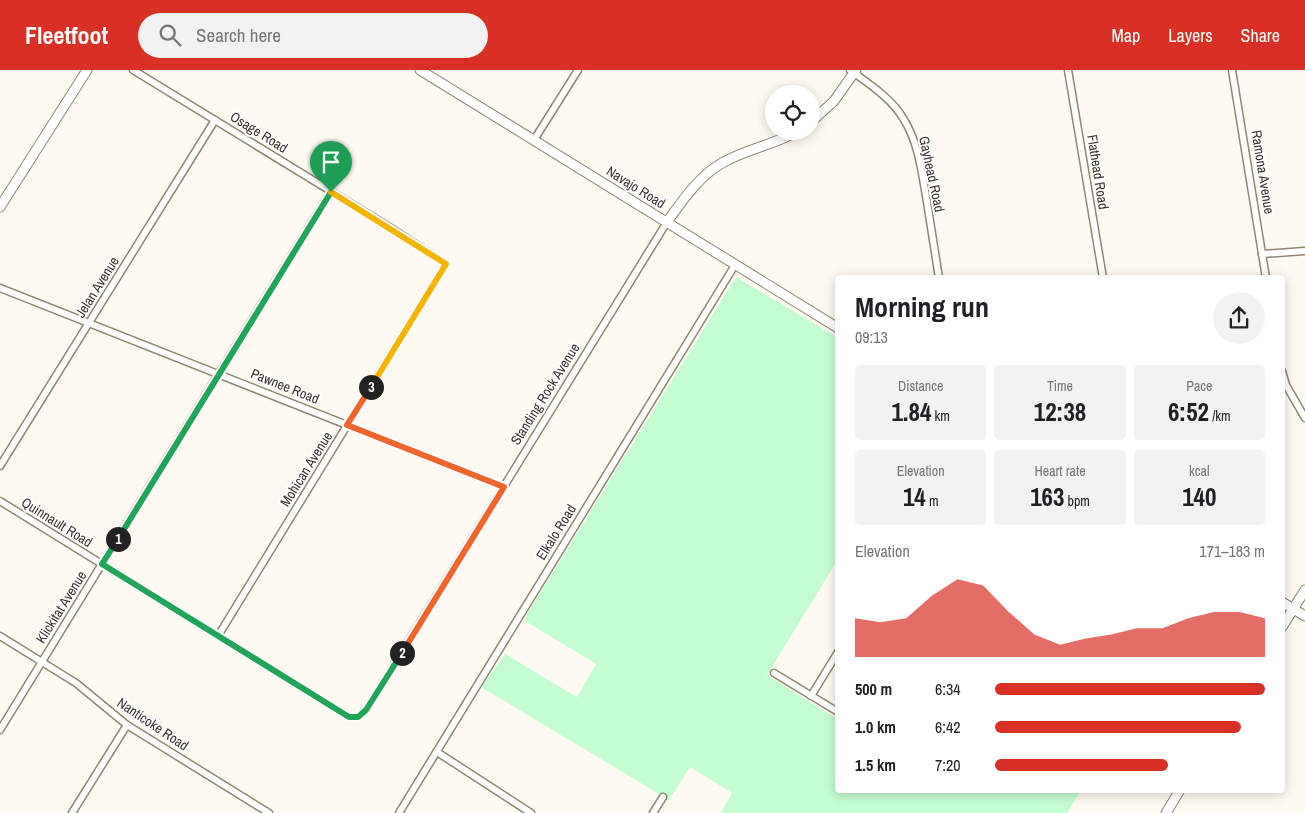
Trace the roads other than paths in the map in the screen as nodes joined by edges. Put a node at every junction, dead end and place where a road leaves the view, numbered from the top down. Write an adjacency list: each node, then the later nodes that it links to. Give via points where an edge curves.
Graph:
1 (87, 70): 13 (main road)
2 (133, 70): 9 (street, Osage Road)
3 (420, 70): 10 (main road, Navajo Road)
4 (578, 70): 10 (street)
5 (1068, 70): 22 (street, Flathead Road)
6 (1232, 70): 18 (street, Ramona Avenue)
7 (853, 71): 8 (main road, via 834,101); 21 (street, Gayhead Road, via 894,106 910,132 920,165)
8 (820, 114)
9 (215, 120): 14 (street, Osage Road); 25 (street, Jelan Avenue)
10 (534, 140): 16 (main road, Navajo Road)
11 (781, 140): 16 (main road, Standing Rock Avenue, via 722,162 693,187)
12 (0, 188): 13 (main road)
13 (10, 190): 15 (main road)
14 (331, 192): 19 (street, Osage Road); 27 (street, Klickitat Avenue)
15 (0, 207)
16 (667, 222): 20 (main road, Navajo Road); 32 (street, Standing Rock Avenue)
17 (1305, 251): 18 (street)
18 (1262, 254): 23 (street, Ramona Avenue)
19 (446, 264): 30 (street, Mohican Avenue)
20 (735, 265): 26 (main road, Navajo Road); 50 (street, Elkalo Road)
21 (938, 275)
22 (1102, 275)
23 (1266, 275)
24 (0, 288): 25 (street, Pawnee Road)
25 (89, 324): 27 (street, Pawnee Road); 31 (street, Jelan Avenue)
26 (835, 326)
27 (219, 374): 30 (street, Pawnee Road); 34 (street, Klickitat Avenue)
28 (1285, 382): 29 (street)
29 (1305, 418)
30 (347, 425): 32 (street, Pawnee Road); 41 (street, Mohican Avenue)
31 (0, 466)
32 (504, 487): 47 (street, Standing Rock Avenue, via 366,710)
33 (0, 501): 34 (street, Quinnault Road)
34 (102, 564): 41 (street, Quinnault Road); 43 (street, Klickitat Avenue)
35 (1305, 590): 37 (main road)
36 (1285, 604): 37 (main road)
37 (1293, 608): 38 (main road); 39 (main road)
38 (1305, 616)
39 (1285, 622)
40 (0, 636): 43 (street, Nanticoke Road)
41 (218, 636): 47 (street, Quinnault Road, via 349,717)
42 (835, 657): 45 (street)
43 (42, 662): 48 (street, Nanticoke Road, via 82,687); 49 (street, Klickitat Avenue)
44 (774, 672): 45 (street)
45 (811, 696): 46 (street)
46 (835, 710)
47 (358, 717)
48 (127, 725): 53 (street); 54 (street, Nanticoke Road)
49 (0, 730)
50 (436, 752): 55 (street, Elkalo Road); 56 (street)
51 (1178, 793): 58 (main road)
52 (663, 797): 57 (street)
53 (72, 813)
54 (269, 813)
55 (399, 813)
56 (531, 813)
57 (653, 813)
58 (1166, 813)

